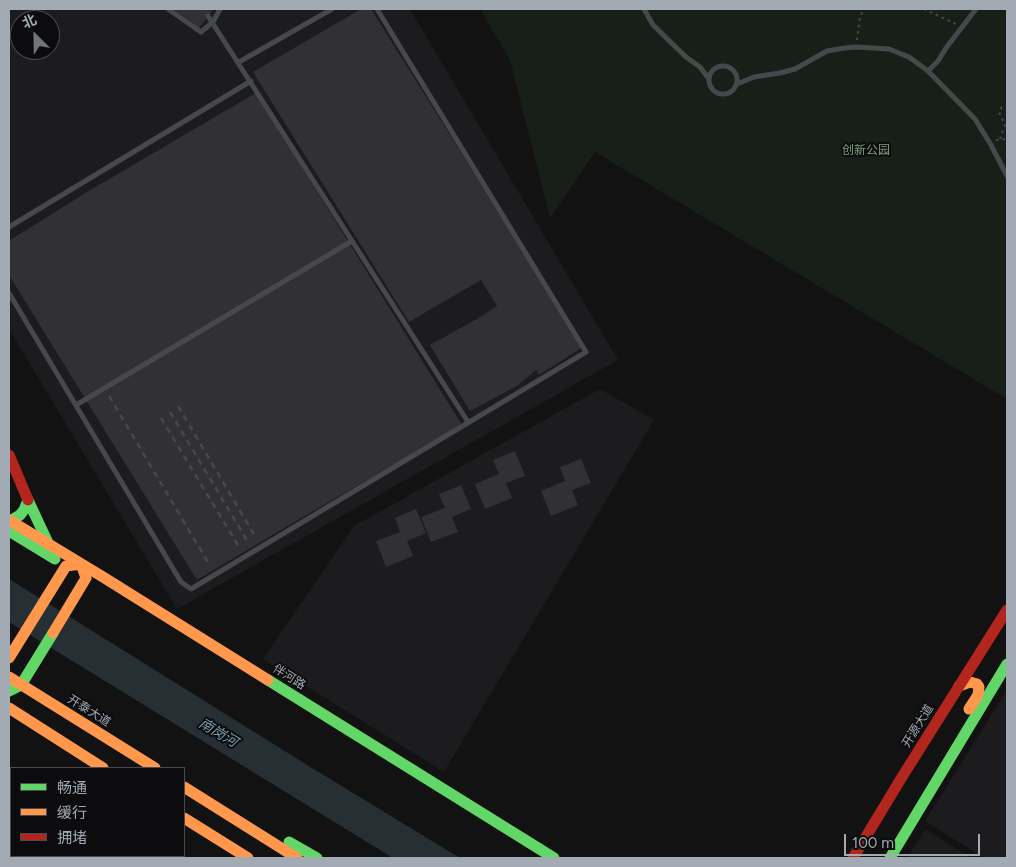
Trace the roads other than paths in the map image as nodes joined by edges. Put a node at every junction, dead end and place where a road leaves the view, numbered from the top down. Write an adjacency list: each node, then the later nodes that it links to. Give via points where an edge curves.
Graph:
1 (168, 9): 8 (lane, via 201,32)
2 (220, 9): 8 (lane)
3 (332, 9): 9 (lane)
4 (376, 9): 19 (lane, via 586,352)
5 (644, 9): 11 (lane, via 653,25)
6 (976, 9): 10 (lane)
7 (208, 16): 8 (lane)
8 (213, 22): 9 (lane)
9 (238, 62): 12 (lane)
10 (928, 70): 13 (lane, via 889,49 856,47 827,51 796,69 754,77); 14 (lane, via 975,119)
11 (709, 79): 13 (lane, via 711,88 718,94 728,93); 13 (lane, via 717,68 726,67 736,75)
12 (251, 82): 15 (lane); 16 (lane)
13 (737, 84)
14 (1007, 176)
15 (9, 227)
16 (352, 240): 18 (lane); 19 (lane)
17 (9, 293): 18 (lane)
18 (76, 405): 19 (lane, via 182,582 191,589)
19 (468, 422)
20 (9, 455): 21 (street)
21 (28, 500): 22 (street, via 24,510); 23 (street)
22 (9, 524): 23 (street, 伴河路); 25 (street, 伴河路)
23 (49, 544): 24 (street, 伴河路)
24 (81, 564): 25 (street); 26 (street); 47 (street, 伴河路)
25 (66, 566): 26 (street, 伴河路); 28 (street)
26 (86, 578): 31 (street); 46 (street, 伴河路)
27 (1007, 610): 32 (street, 开源大道)
28 (11, 654)
29 (1007, 664): 35 (street)
30 (9, 677): 31 (street, 开泰大道)
31 (22, 685): 33 (street); 37 (street, 开泰大道)
32 (959, 686): 35 (street, via 970,682 979,690 955,731); 48 (street, 开源大道)
33 (9, 691)
34 (9, 708): 36 (street)
35 (949, 762): 49 (street)
36 (101, 767)
37 (153, 767)
38 (185, 788): 40 (street)
39 (185, 819): 41 (street)
40 (246, 826): 44 (street); 45 (street, via 291,842)
41 (228, 846): 42 (street); 43 (street)
42 (241, 858)
43 (248, 858)
44 (297, 858)
45 (317, 858)
46 (537, 858)
47 (554, 858)
48 (853, 858)
49 (890, 858)

